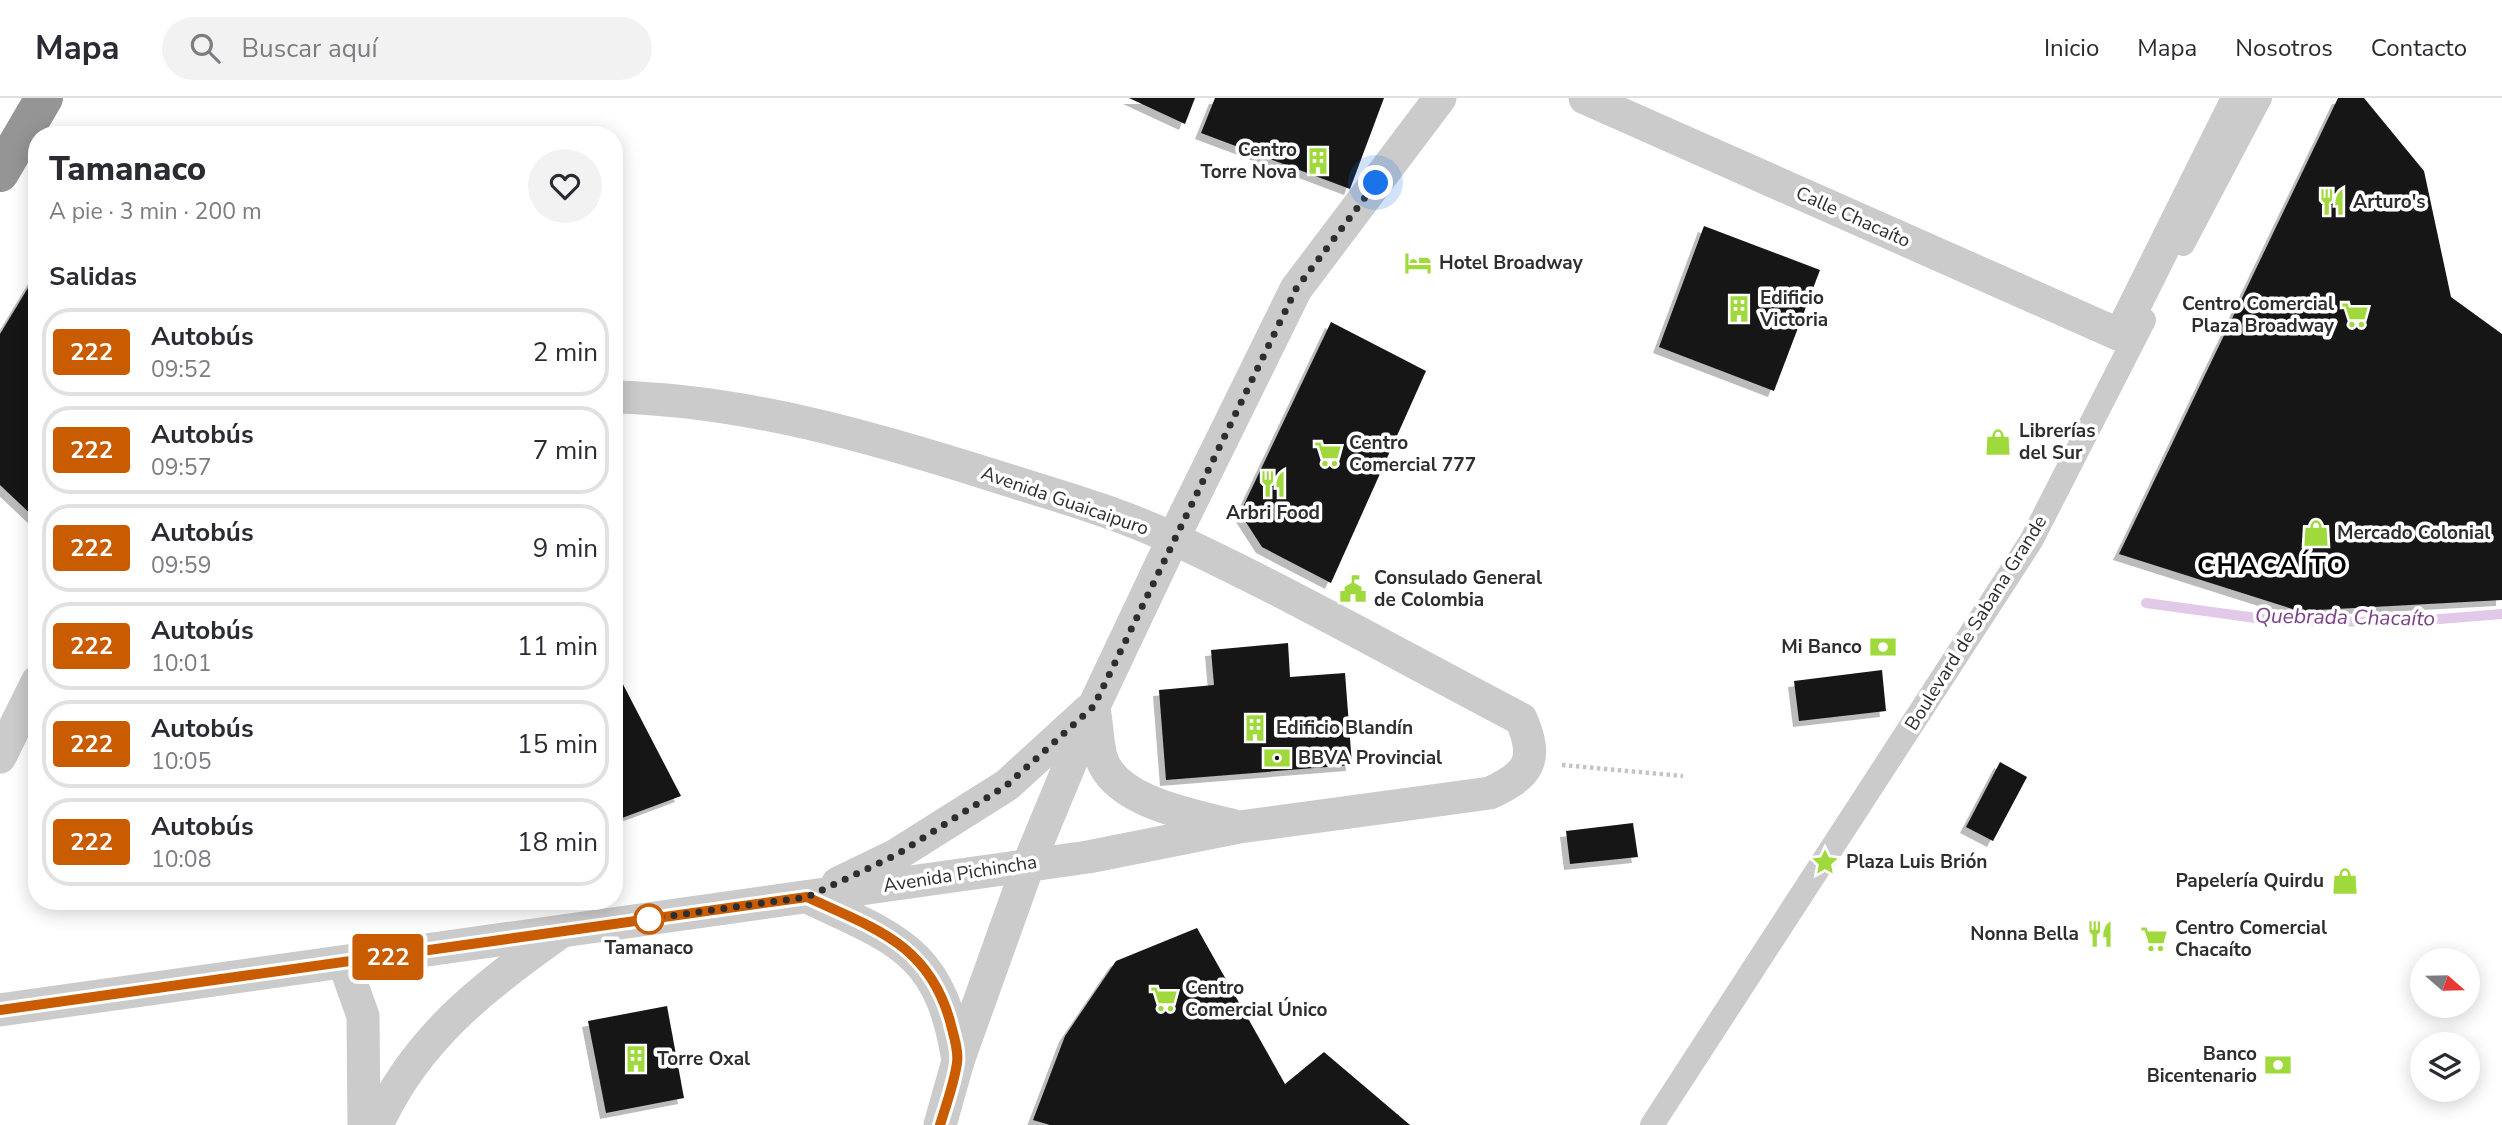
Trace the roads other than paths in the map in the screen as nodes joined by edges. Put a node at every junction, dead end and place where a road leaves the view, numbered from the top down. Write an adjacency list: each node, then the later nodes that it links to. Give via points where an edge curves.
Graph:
1 (44, 98): 6 (highway)
2 (1440, 98): 8 (street, via 1296,289)
3 (1586, 98): 4 (street, Calle Chacaíto, via 2120,335)
4 (2238, 98)
5 (2260, 98): 23 (street, Boulevard de Sabana Grande, via 2031,541)
6 (0, 173)
7 (623, 397): 8 (street, Avenida Guaicaipuro, via 742,409 922,453 1073,500)
8 (1173, 538): 10 (street); 12 (street, Avenida Guaicaipuro, via 1521,719 1530,740)
9 (28, 700): 11 (street)
10 (1094, 706): 13 (street, via 1102,760 1121,785 1153,804); 14 (street); 15 (street, via 1007,785 896,855)
11 (0, 757)
12 (1529, 762): 13 (street, Avenida Pichincha, via 1513,782 1490,793)
13 (1239, 827): 14 (street, Avenida Pichincha, via 1088,857)
14 (1029, 863): 15 (street, Avenida Pichincha); 19 (street)
15 (807, 897): 16 (street, Avenida Pichincha); 19 (street, via 880,931 918,960 935,980)
16 (562, 931): 17 (street, Avenida Pichincha); 21 (street, via 490,982 456,1013 408,1068)
17 (344, 963): 18 (street, Avenida Pichincha); 20 (street, via 363,1016)
18 (0, 1010)
19 (958, 1061): 22 (street)
20 (364, 1125)
21 (377, 1125)
22 (940, 1125)
23 (1652, 1125)

